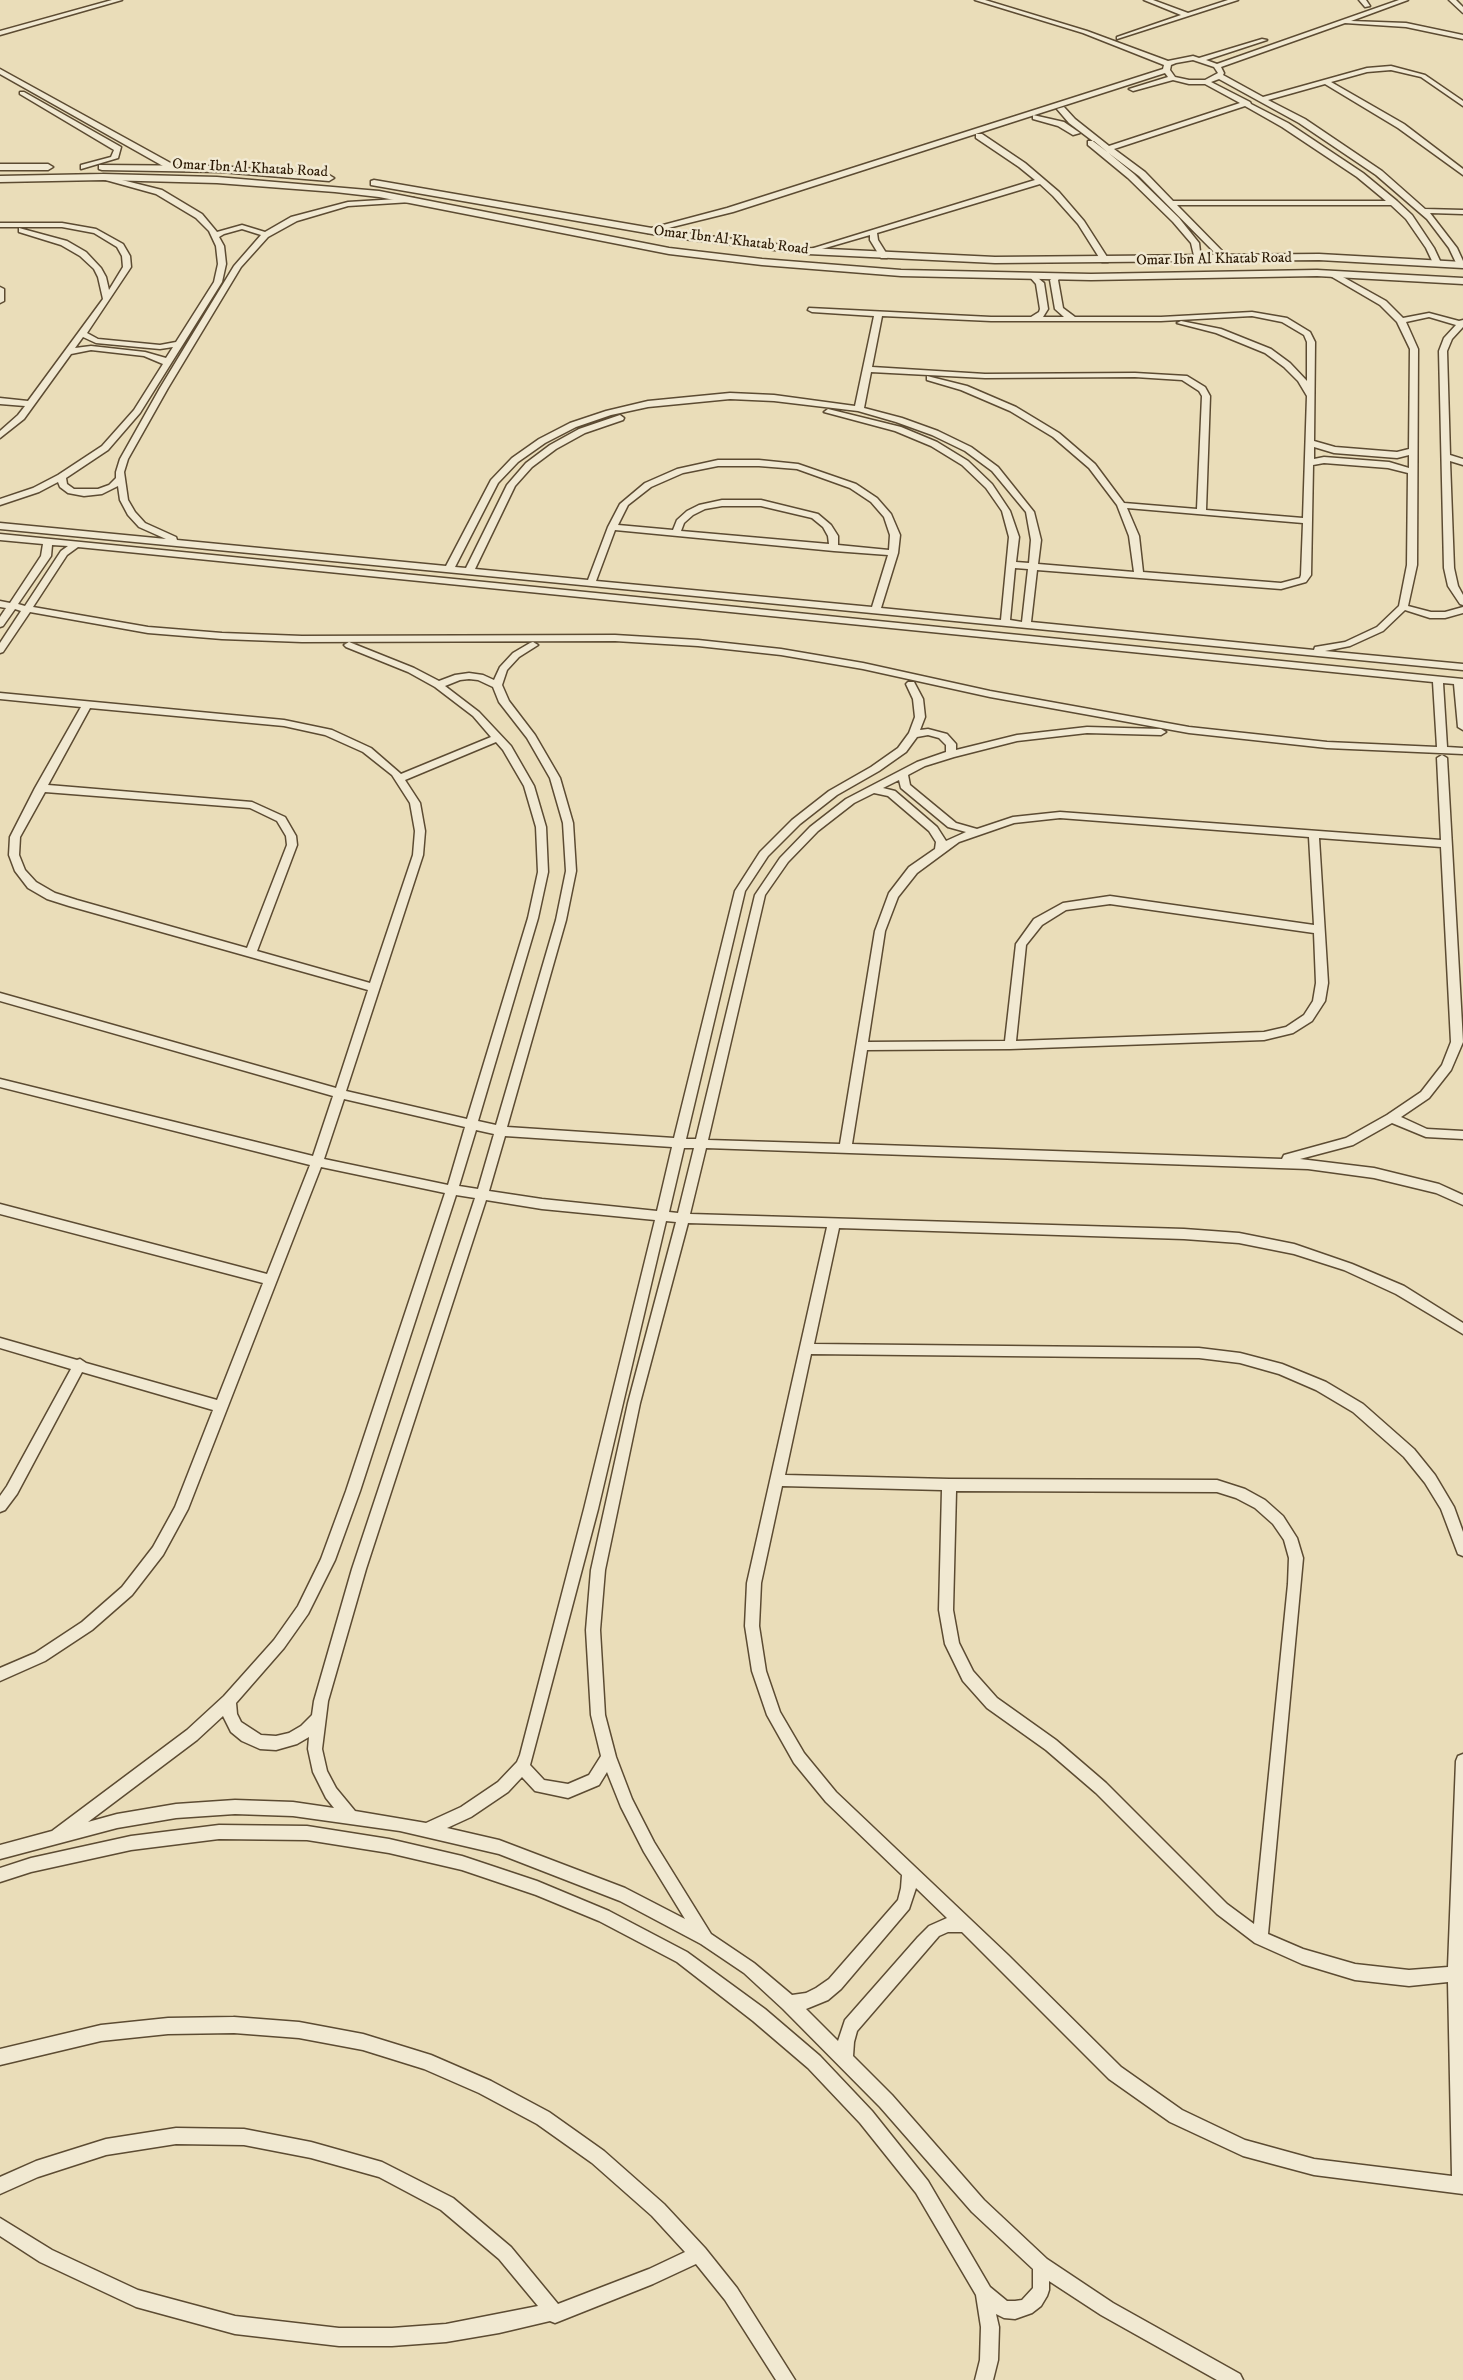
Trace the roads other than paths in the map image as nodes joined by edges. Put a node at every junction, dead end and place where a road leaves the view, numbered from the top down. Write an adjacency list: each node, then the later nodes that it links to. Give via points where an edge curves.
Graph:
1 (99, 0): 14 (street)
2 (118, 0): 15 (street)
3 (978, 0): 21 (street, via 1085,32)
4 (997, 0): 17 (street)
5 (1147, 0): 12 (street)
6 (1235, 0): 12 (street)
7 (1385, 0): 10 (street)
8 (1405, 0): 13 (street)
9 (1452, 0): 11 (street)
10 (1365, 3): 18 (street)
11 (1463, 11)
12 (1186, 15): 17 (street)
13 (1332, 24): 16 (street, via 1406,25); 20 (street)
14 (0, 25)
15 (0, 33)
16 (1463, 37)
17 (1119, 38): 19 (street)
18 (1202, 59): 19 (street); 20 (street)
19 (1178, 60): 21 (street)
20 (1217, 66): 23 (street)
21 (1167, 67): 24 (street); 48 (street, via 730,210)
22 (0, 71): 37 (street)
23 (1220, 76): 26 (street); 28 (street)
24 (1173, 78): 26 (street); 31 (street)
25 (0, 80): 36 (street, via 118,149 114,158)
26 (1206, 82): 29 (street)
27 (1326, 82): 28 (street); 30 (street, via 1378,68 1403,69 1423,76); 38 (street, via 1401,126)
28 (1264, 99): 45 (street, via 1342,146)
29 (1248, 103): 34 (street); 44 (street, via 1324,149)
30 (1463, 104)
31 (1061, 109): 32 (street); 34 (street)
32 (1036, 117): 33 (street); 55 (street, via 1070,129 1131,176 1196,243)
33 (979, 136): 41 (street); 51 (street)
34 (1110, 148): 43 (street)
35 (0, 167): 36 (street, Omar Ibn Al Khatab Road)
36 (84, 167): 37 (street, Omar Ibn Al Khatab Road)
37 (173, 168): 48 (street, Omar Ibn Al Khatab Road, via 387,185)
38 (1463, 173)
39 (103, 177): 40 (street, Omar Ibn Al Khatab Road); 42 (street, Omar Ibn Al Khatab Road, via 291,185); 52 (street, via 159,192 181,203 199,216)
40 (0, 178)
41 (1041, 181): 49 (street); 57 (street, via 1081,223)
42 (411, 200): 50 (street, via 329,208 294,219); 61 (street, Omar Ibn Al Khatab Road, via 669,250 762,262 902,273)
43 (1173, 203): 44 (street); 56 (street)
44 (1394, 203): 58 (street, via 1421,232)
45 (1422, 211): 46 (street); 59 (street, via 1443,232)
46 (1463, 212)
47 (0, 226): 65 (street, via 40,234 83,254 105,283); 65 (street, via 62,225 109,237 120,246 127,267)
48 (651, 231): 51 (street, Omar Ibn Al Khatab Road)
49 (873, 232): 53 (street); 54 (street)
50 (265, 235): 52 (street, via 242,227); 94 (street, via 238,266 164,388 124,459)
51 (675, 235): 53 (street, Omar Ibn Al Khatab Road)
52 (216, 237): 75 (street, via 222,264 218,282)
53 (808, 251): 54 (street, Omar Ibn Al Khatab Road)
54 (884, 255): 57 (street, Omar Ibn Al Khatab Road)
55 (1198, 258): 56 (street, Omar Ibn Al Khatab Road); 57 (street, Omar Ibn Al Khatab Road)
56 (1225, 258): 58 (street, Omar Ibn Al Khatab Road, via 1318,257)
57 (1105, 260)
58 (1437, 263): 59 (street, Omar Ibn Al Khatab Road)
59 (1462, 265)
60 (1331, 274): 62 (street, Omar Ibn Al Khatab Road); 63 (street, Omar Ibn Al Khatab Road); 72 (street, via 1383,303)
61 (1033, 276): 62 (street, Omar Ibn Al Khatab Road); 69 (street, via 1040,283 1044,309)
62 (1058, 276): 70 (street, via 1054,283 1059,309)
63 (1463, 281)
64 (0, 289): 66 (street)
65 (106, 299): 74 (street)
66 (0, 301)
67 (812, 310): 68 (street)
68 (878, 315): 69 (street); 78 (street)
69 (1032, 319): 70 (street)
70 (1074, 319): 71 (street)
71 (1161, 320): 80 (street, via 1218,331 1268,351 1302,380); 80 (street, via 1252,314 1298,326 1311,342)
72 (1401, 321): 73 (street, via 1429,315); 86 (street, via 1414,349)
73 (1461, 323): 87 (street, via 1443,351)
74 (81, 333): 75 (street, via 96,341 160,347); 76 (street)
75 (179, 344): 77 (street)
76 (67, 352): 77 (street, via 90,348 145,354); 82 (street)
77 (167, 363): 93 (street, via 137,411 105,448)
78 (867, 369): 79 (street); 83 (street)
79 (910, 372): 96 (street, via 964,388 1013,409 1056,435 1092,465); 97 (street, via 1171,375 1195,383 1206,396)
80 (1311, 396): 85 (street)
81 (0, 401): 82 (street)
82 (29, 404): 84 (street, via 21,417)
83 (859, 409): 109 (street, via 935,433 968,449 995,469 1030,512 1036,540); 110 (street, via 730,396 648,404 573,425 515,460 494,482)
84 (0, 435)
85 (1310, 443): 86 (street, via 1325,449 1366,453); 89 (street)
86 (1413, 452): 91 (street)
87 (1446, 457): 88 (street); 92 (street)
88 (1463, 462)
89 (1309, 464): 91 (street, via 1324,460 1366,463); 98 (street)
90 (1463, 470): 92 (street)
91 (1413, 472): 116 (street, via 1412,565)
92 (1446, 473): 114 (street, via 1449,568 1453,586)
93 (61, 477): 94 (street, via 63,485 84,493 112,487); 95 (street)
94 (120, 479): 105 (street, via 124,500 142,525)
95 (0, 501)
96 (1120, 505): 97 (street); 112 (street, via 1134,536)
97 (1201, 512): 98 (street)
98 (1307, 521): 112 (street, via 1306,575 1297,583 1281,586)
99 (0, 526): 105 (street)
100 (612, 527): 101 (street); 107 (street, via 624,504 648,485 680,471 718,463 759,463 798,467 853,486 874,500 888,516 895,535); 113 (street)
101 (676, 533): 106 (street); 106 (street, via 685,518 702,507 761,503 815,516 830,531)
102 (0, 537): 103 (street)
103 (48, 542): 104 (street); 117 (street, via 46,556)
104 (76, 545): 120 (street, via 64,553); 129 (street)
105 (197, 545): 110 (street)
106 (834, 548): 107 (street)
107 (893, 553): 119 (street)
108 (1013, 564): 109 (street); 111 (street, via 1014,537 1006,511 989,486 934,444 898,429 815,410 728,404 689,405 615,419 554,447 529,465 511,485); 121 (street)
109 (1035, 567): 112 (street); 123 (street)
110 (450, 570): 111 (street)
111 (469, 572): 113 (street)
112 (1139, 575)
113 (591, 583): 119 (street)
114 (1463, 602)
115 (0, 604): 117 (street)
116 (1402, 607): 118 (street, via 1430,615); 127 (street, via 1380,629 1355,640)
117 (6, 610): 120 (street); 122 (street)
118 (1463, 610)
119 (875, 611): 121 (street)
120 (25, 613): 124 (street, via 144,637 218,643); 126 (street); 141 (street, via 222,636 615,638 698,643 863,666 990,694 1189,730)
121 (1005, 623): 123 (street)
122 (0, 624)
123 (1026, 625): 127 (street)
124 (349, 645): 125 (street); 132 (street)
125 (533, 645): 131 (street, via 696,650 790,661); 133 (street, via 503,669)
126 (0, 650)
127 (1304, 652): 128 (street)
128 (1463, 667)
129 (1438, 680): 130 (street); 143 (street)
130 (1461, 682): 136 (street)
131 (911, 684): 137 (street); 138 (street, via 920,717)
132 (438, 685): 133 (street, via 469,676); 139 (street, via 476,714)
133 (497, 686): 163 (street, via 555,778 568,823 571,871 561,920)
134 (0, 696): 135 (street)
135 (87, 705): 146 (street, via 307,727 367,750); 147 (street)
136 (1463, 727)
137 (1161, 732): 141 (street, via 1257,746); 142 (street, via 1087,730 1017,738)
138 (914, 734): 142 (street, via 943,736 951,744); 165 (street, via 902,750 833,793 796,822 764,854 740,891)
139 (498, 738): 146 (street); 162 (street, via 529,786 541,827 543,872)
140 (1463, 751): 143 (street)
141 (1372, 752): 143 (street)
142 (951, 754): 145 (street)
143 (1442, 754): 144 (street); 151 (street)
144 (1463, 759)
145 (903, 773): 148 (street); 149 (street, via 905,786 952,825)
146 (400, 778): 155 (street, via 419,817 418,855)
147 (40, 788): 154 (street, via 15,837 14,855 20,871 33,885 51,896); 154 (street, via 252,805 281,819 292,845)
148 (872, 789): 152 (street, via 891,793 933,829 941,842); 166 (street, via 814,829 784,860 760,895)
149 (974, 831): 150 (street, via 1013,820 1060,815); 152 (street)
150 (1314, 834): 151 (street); 153 (street)
151 (1447, 844): 161 (street, via 1457,1042 1447,1066 1425,1095)
152 (940, 848): 158 (street, via 913,870 892,896 880,931)
153 (1319, 930): 157 (street, via 1319,1001 1308,1018 1289,1030 1264,1036); 157 (street, via 1110,900 1063,907 1038,921 1021,944)
154 (251, 953): 155 (street)
155 (375, 988): 160 (street)
156 (0, 997): 160 (street)
157 (1010, 1045): 158 (street)
158 (861, 1046): 167 (street)
159 (0, 1083): 168 (street)
160 (341, 1094): 162 (street); 168 (street)
161 (1391, 1118): 164 (street, via 1426,1133); 169 (street, via 1349,1142 1299,1157)
162 (471, 1126): 163 (street); 170 (street)
163 (501, 1131): 165 (street); 171 (street)
164 (1463, 1135)
165 (678, 1143): 166 (street); 174 (street)
166 (701, 1144): 167 (street); 175 (street)
167 (844, 1149): 169 (street)
168 (317, 1162): 170 (street); 177 (street)
169 (1243, 1162): 172 (street, via 1308,1164 1374,1173 1439,1189)
170 (452, 1190): 171 (street); 188 (street, via 328,1560 303,1610)
171 (482, 1195): 174 (street); 189 (street, via 331,1658)
172 (1463, 1200)
173 (0, 1209): 177 (street)
174 (659, 1217): 175 (street); 192 (street, via 541,1708)
175 (683, 1218): 176 (street); 190 (street, via 634,1403 598,1570 594,1675 598,1715)
176 (834, 1224): 178 (street, via 1239,1238 1348,1267 1400,1290); 180 (street)
177 (271, 1280): 182 (street)
178 (1463, 1329)
179 (0, 1343): 181 (street)
180 (806, 1349): 183 (street); 186 (street, via 1199,1353 1240,1358 1282,1370 1321,1386 1358,1408 1409,1453 1447,1507)
181 (80, 1364): 182 (street); 185 (street)
182 (221, 1407): 187 (street, via 181,1509 158,1551 127,1591 87,1626 40,1657)
183 (777, 1480): 184 (street); 197 (street, via 754,1582 752,1626 759,1671 774,1715 799,1758 831,1797)
184 (949, 1485): 200 (street, via 946,1610 952,1644 968,1676 992,1703 1051,1745 1101,1788 1222,1909); 200 (street, via 1217,1486 1260,1504 1278,1520 1290,1538 1296,1558 1295,1584)
185 (0, 1506)
186 (1463, 1550)
187 (0, 1675)
188 (229, 1701): 189 (street, via 236,1727 260,1742 292,1739); 195 (street, via 160,1761)
189 (317, 1720): 193 (street, via 315,1749 320,1772)
190 (609, 1757): 192 (street, via 594,1780 568,1791 540,1786); 201 (street, via 649,1847)
191 (1463, 1761): 202 (street)
192 (522, 1767): 194 (street, via 503,1787 466,1812)
193 (350, 1816): 194 (street); 195 (street, via 293,1809 188,1810 117,1821)
194 (426, 1830): 201 (street, via 499,1847 561,1868 625,1895)
195 (57, 1836): 196 (street)
196 (0, 1852)
197 (910, 1872): 199 (street); 203 (street, via 904,1904 835,1983 806,2001)
198 (0, 1875): 211 (street, via 130,1843 219,1833 307,1833 462,1863 604,1916 682,1957 814,2062 866,2117 922,2187)
199 (964, 1924): 205 (street, via 941,1928 923,1942 851,2026); 207 (street, via 1115,2073 1176,2116 1243,2148 1314,2167)
200 (1260, 1938): 202 (street, via 1355,1972 1409,1978)
201 (706, 1939): 203 (street)
202 (1456, 1974): 207 (street)
203 (789, 2003): 205 (street)
204 (0, 2057): 209 (street, via 101,2033 168,2026 245,2025 363,2042 445,2070 543,2118 598,2157 658,2210)
205 (845, 2059): 210 (street, via 978,2206)
206 (0, 2186): 212 (street, via 36,2169 106,2146 176,2136 244,2137 311,2150 382,2170 447,2204 505,2253)
207 (1462, 2186)
208 (0, 2226): 212 (street, via 90,2279 155,2304 235,2325 339,2337 392,2337 446,2333)
209 (699, 2254): 212 (street); 213 (street, via 736,2302)
210 (1041, 2265): 211 (street, via 1041,2290 1026,2307 1004,2308); 215 (street, via 1116,2314)
211 (984, 2293): 214 (street, via 990,2327)
212 (555, 2314)
213 (786, 2380)
214 (984, 2380)
215 (1234, 2380)

